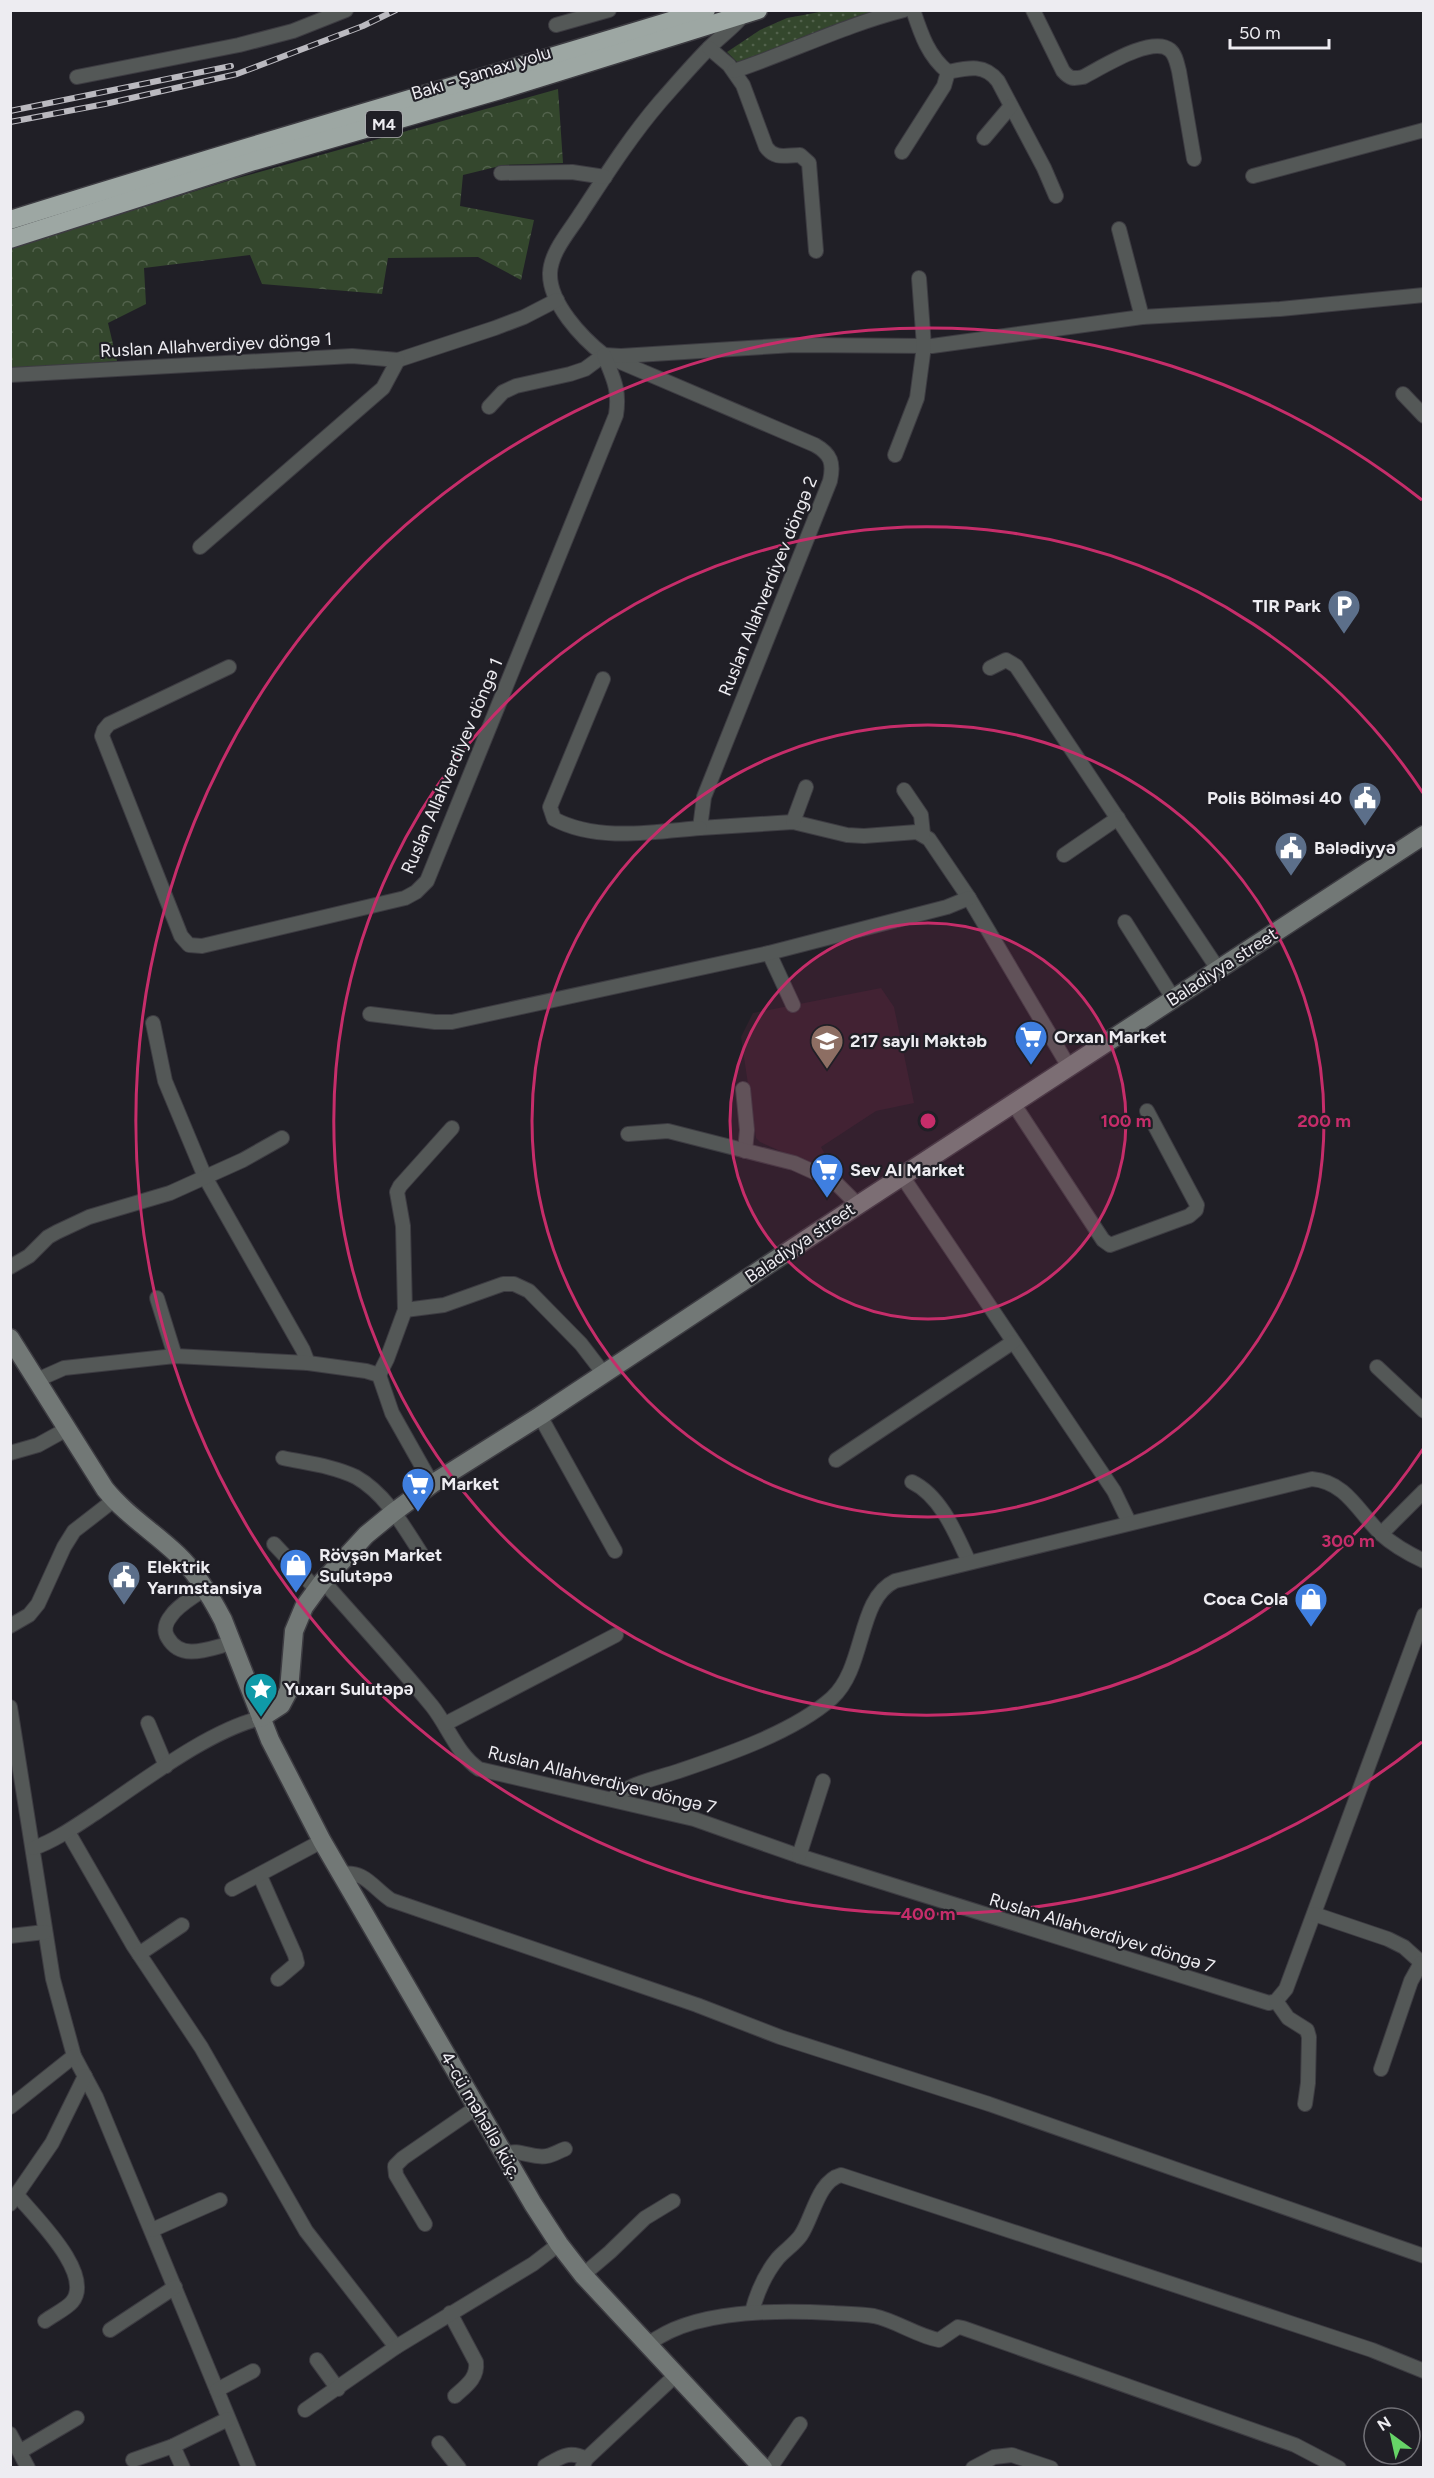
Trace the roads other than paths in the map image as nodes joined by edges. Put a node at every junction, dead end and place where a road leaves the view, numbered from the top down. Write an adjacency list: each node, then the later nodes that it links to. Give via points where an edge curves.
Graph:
1 (346, 10): 13 (street, via 293,31 239,45)
2 (609, 10): 9 (street)
3 (706, 10): 23 (highway, Bakı - Şamaxı yolu / M4)
4 (758, 10): 8 (highway, Bakı - Şamaxı yolu / M4)
5 (904, 10): 11 (street)
6 (913, 10): 12 (street, via 929,52)
7 (1034, 10): 18 (street, via 1063,71 1074,79 1143,47 1158,45 1169,49 1179,71)
8 (739, 13): 10 (street, Ruslan Allahverdiyev döngə 2, via 735,24); 25 (highway, Bakı - Şamaxı yolu / M4)
9 (556, 26)
10 (710, 48): 11 (street); 21 (street, Ruslan Allahverdiyev döngə 2, via 661,101)
11 (734, 71): 26 (street, via 766,147 777,156 800,155 809,163)
12 (948, 72): 14 (street, via 976,67 991,72); 17 (street, via 944,86)
13 (76, 77)
14 (1011, 106): 16 (street); 22 (street)
15 (1424, 130): 20 (street)
16 (984, 138)
17 (902, 152)
18 (1194, 159)
19 (501, 173): 21 (street, via 562,172)
20 (1253, 176)
21 (605, 177): 29 (street, Ruslan Allahverdiyev döngə 2, via 556,251 550,274)
22 (1056, 196)
23 (10, 220)
24 (1119, 229): 30 (street)
25 (10, 239)
26 (816, 252)
27 (919, 278): 31 (street)
28 (1424, 295): 30 (street)
29 (557, 300): 32 (street, Ruslan Allahverdiyev döngə 2, via 579,333); 33 (street, Ruslan Allahverdiyev döngə 1, via 495,328)
30 (1142, 317): 31 (street)
31 (924, 346): 32 (street, via 794,345); 38 (street, via 917,398)
32 (604, 354): 36 (street, via 585,369 516,386 503,392); 40 (street, Ruslan Allahverdiyev döngə 1, via 617,386 616,415 427,881 416,892 405,898 202,946 189,945 181,936 102,736 109,724); 47 (street, Ruslan Allahverdiyev döngə 2, via 815,445 832,460 830,481 704,797)
33 (398, 360): 34 (street, Ruslan Allahverdiyev döngə 1, via 352,356); 39 (street, via 383,388)
34 (10, 375)
35 (1403, 394): 37 (street)
36 (489, 407)
37 (1424, 416)
38 (895, 455)
39 (200, 547)
40 (230, 667)
41 (990, 668): 45 (street, via 1005,660 1016,666)
42 (603, 679): 47 (street, via 550,807 554,819 617,833)
43 (807, 787): 46 (street)
44 (904, 790): 48 (street, via 921,815)
45 (1118, 818): 50 (street); 54 (street)
46 (794, 822): 47 (street); 48 (street, via 846,835)
47 (700, 828)
48 (923, 834): 51 (street)
49 (1424, 835): 54 (street, Baladiyya street)
50 (1064, 855)
51 (969, 898): 53 (street); 59 (street)
52 (1125, 922): 55 (street)
53 (769, 953): 56 (street); 57 (street, via 452,1022)
54 (1218, 969): 55 (street, Baladiyya street)
55 (1173, 998): 59 (street, Baladiyya street)
56 (793, 1005)
57 (370, 1014)
58 (153, 1023): 68 (street, via 165,1081)
59 (1069, 1067): 61 (street, Baladiyya street)
60 (743, 1089): 66 (street)
61 (1013, 1103): 62 (street, via 1110,1245 1197,1210); 67 (street, Baladiyya street)
62 (1147, 1111)
63 (452, 1128): 72 (street, via 398,1192)
64 (628, 1134): 66 (street, via 668,1131)
65 (282, 1138): 68 (street)
66 (745, 1150): 69 (street, via 817,1172 843,1188)
67 (902, 1176): 69 (street, Baladiyya street); 74 (street)
68 (205, 1177): 70 (street, via 170,1193 89,1217 48,1237 29,1256); 76 (street)
69 (858, 1204): 78 (street, Baladiyya street)
70 (10, 1267)
71 (157, 1298): 75 (street)
72 (405, 1310): 78 (street, via 444,1305 503,1284 514,1284 529,1291 581,1344); 79 (street)
73 (11, 1339): 80 (street, 4-cü məhəllə küç.)
74 (1013, 1342): 86 (street); 92 (street, via 1114,1491)
75 (175, 1356): 76 (street); 80 (street, via 64,1368)
76 (308, 1363): 79 (street)
77 (1377, 1366): 81 (street)
78 (604, 1374): 82 (street, Baladiyya street)
79 (379, 1375): 88 (street, via 392,1413)
80 (37, 1380): 83 (street, 4-cü məhəllə küç.)
81 (1424, 1411)
82 (540, 1416): 88 (street, Baladiyya street); 95 (street)
83 (67, 1429): 84 (street, via 38,1445); 90 (street, 4-cü məhəllə küç.)
84 (10, 1453)
85 (283, 1458): 91 (street, via 356,1477)
86 (836, 1460)
87 (912, 1482): 98 (street, via 930,1494)
88 (432, 1484): 91 (street, Baladiyya street)
89 (1424, 1491): 93 (street)
90 (114, 1500): 100 (street, 4-cü məhəllə küç., via 178,1555); 102 (street, via 74,1532 39,1604)
91 (394, 1512): 96 (street); 99 (street, Baladiyya street, via 366,1535)
92 (1129, 1522): 93 (street, via 1312,1479 1326,1480 1338,1487); 98 (street)
93 (1381, 1534): 97 (street)
94 (274, 1544): 99 (street, Ruslan Allahverdiyev döngə 7)
95 (615, 1551)
96 (422, 1555)
97 (1424, 1561)
98 (969, 1562): 112 (street, via 895,1581 878,1592 851,1672 842,1688 813,1712 726,1754 632,1785)
99 (320, 1585): 106 (street, Baladiyya street, via 304,1607 294,1631 285,1700); 108 (street, Ruslan Allahverdiyev döngə 7)
100 (204, 1589): 104 (street, 4-cü məhəllə küç.); 104 (street, via 172,1614 165,1635 182,1652)
101 (1424, 1615): 120 (street)
102 (10, 1626)
103 (616, 1635): 108 (street)
104 (232, 1643): 106 (street, 4-cü məhəllə küç.)
105 (10, 1707): 109 (street)
106 (261, 1718): 110 (street, via 237,1725); 114 (street, 4-cü məhəllə küç.)
107 (148, 1723): 110 (street)
108 (445, 1724): 112 (street, Ruslan Allahverdiyev döngə 7, via 478,1768)
109 (14, 1749): 115 (street)
110 (166, 1766): 113 (street)
111 (823, 1781): 116 (street)
112 (612, 1799): 116 (street, Ruslan Allahverdiyev döngə 7, via 694,1819)
113 (68, 1832): 115 (street); 124 (street)
114 (322, 1840): 117 (street, 4-cü məhəllə küç.); 118 (street)
115 (34, 1848): 122 (street)
116 (799, 1856): 127 (street, Ruslan Allahverdiyev döngə 7, via 1263,2002)
117 (341, 1874): 133 (street, 4-cü məhəllə küç.); 142 (street, via 361,1875 391,1900)
118 (260, 1876): 119 (street); 126 (street, via 297,1963)
119 (232, 1889)
120 (1314, 1914): 125 (street, via 1388,1939 1404,1947); 127 (street, via 1286,1989)
121 (182, 1925): 124 (street)
122 (45, 1932): 123 (street); 128 (street)
123 (10, 1936)
124 (140, 1954): 150 (street, via 201,2047 306,2230)
125 (1422, 1964): 129 (street, via 1411,1981)
126 (278, 1980)
127 (1276, 2001): 131 (street, via 1288,2018 1307,2030 1309,2037)
128 (74, 2056): 130 (street); 132 (street)
129 (1381, 2069)
130 (85, 2076): 137 (street, via 52,2143); 140 (street)
131 (1305, 2104)
132 (10, 2107)
133 (477, 2107): 135 (street, 4-cü məhəllə küç.); 139 (street, via 395,2166 396,2175)
134 (565, 2149): 135 (street, via 547,2156 512,2151)
135 (504, 2154): 141 (street, 4-cü məhəllə küç.)
136 (220, 2199): 140 (street)
137 (14, 2200): 147 (street, via 69,2258 76,2275 78,2290 72,2302)
138 (673, 2201): 143 (street, via 645,2218)
139 (425, 2224)
140 (152, 2230): 144 (street)
141 (559, 2244): 143 (street, 4-cü məhəllə küç.); 146 (street)
142 (1424, 2256)
143 (583, 2275): 149 (street, 4-cü məhəllə küç.)
144 (175, 2287): 148 (street); 156 (street)
145 (752, 2312): 149 (street, via 694,2323 667,2332); 153 (street, via 756,2294 777,2259 799,2237 826,2185 841,2175 1372,2350); 177 (street, via 874,2316 939,2340 958,2327 963,2328 1294,2445)
146 (450, 2313): 150 (street); 157 (street, via 477,2370)
147 (45, 2321)
148 (110, 2330)
149 (649, 2344): 154 (street, 4-cü məhəllə küç.)
150 (396, 2347): 155 (street)
151 (317, 2360): 155 (street)
152 (253, 2371): 156 (street)
153 (1424, 2371)
154 (676, 2373): 167 (street); 173 (street, 4-cü məhəllə küç.)
155 (338, 2389): 158 (street)
156 (217, 2390): 160 (street)
157 (455, 2396)
158 (305, 2410)
159 (77, 2418): 165 (street)
160 (228, 2419): 164 (street); 171 (street)
161 (800, 2424): 174 (street)
162 (10, 2434): 165 (street)
163 (439, 2443): 172 (street)
164 (173, 2445): 166 (street); 170 (street)
165 (21, 2451): 169 (street)
166 (133, 2460)
167 (584, 2463): 168 (street, via 576,2453 567,2453)
168 (545, 2466)
169 (28, 2468)
170 (183, 2468)
171 (249, 2468)
172 (459, 2468)
173 (763, 2468)
174 (770, 2468)
175 (973, 2468): 176 (street, via 994,2457 1012,2455)
176 (1051, 2468)
177 (1339, 2468)

